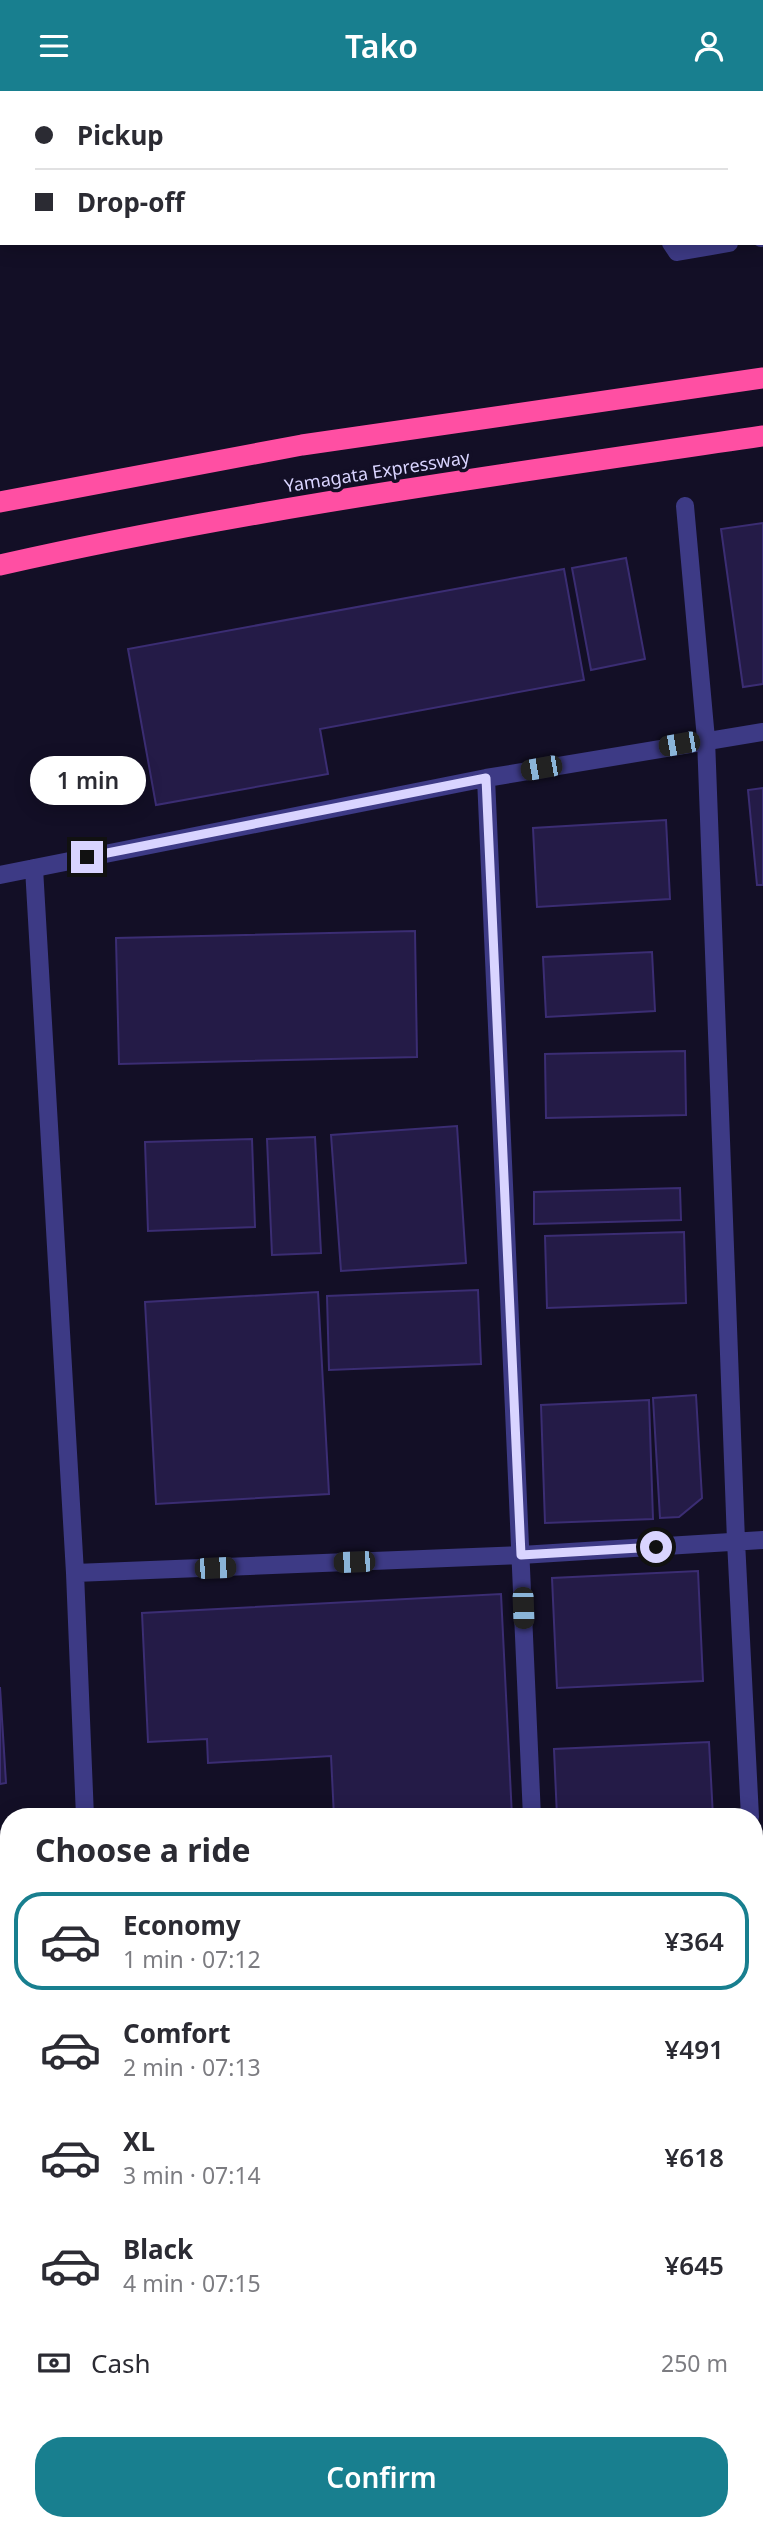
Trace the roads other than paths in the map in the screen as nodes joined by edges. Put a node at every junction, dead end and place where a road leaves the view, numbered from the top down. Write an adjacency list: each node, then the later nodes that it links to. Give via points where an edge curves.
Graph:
1 (672, 245): 2 (street, via 677,252)
2 (717, 245)
3 (763, 378): 5 (highway, Yamagata Expressway, via 302,445)
4 (763, 436): 7 (highway, Yamagata Expressway, via 318,501)
5 (0, 502)
6 (685, 506): 9 (street)
7 (0, 565)
8 (763, 732): 9 (street)
9 (706, 739): 10 (street); 14 (street)
10 (486, 778): 11 (street); 15 (street)
11 (34, 867): 12 (street); 16 (street)
12 (0, 875)
13 (763, 1540): 14 (street)
14 (736, 1541): 15 (street); 19 (street)
15 (521, 1555): 16 (street); 18 (street)
16 (75, 1573): 17 (street)
17 (85, 1808)
18 (532, 1808)
19 (750, 1808)

